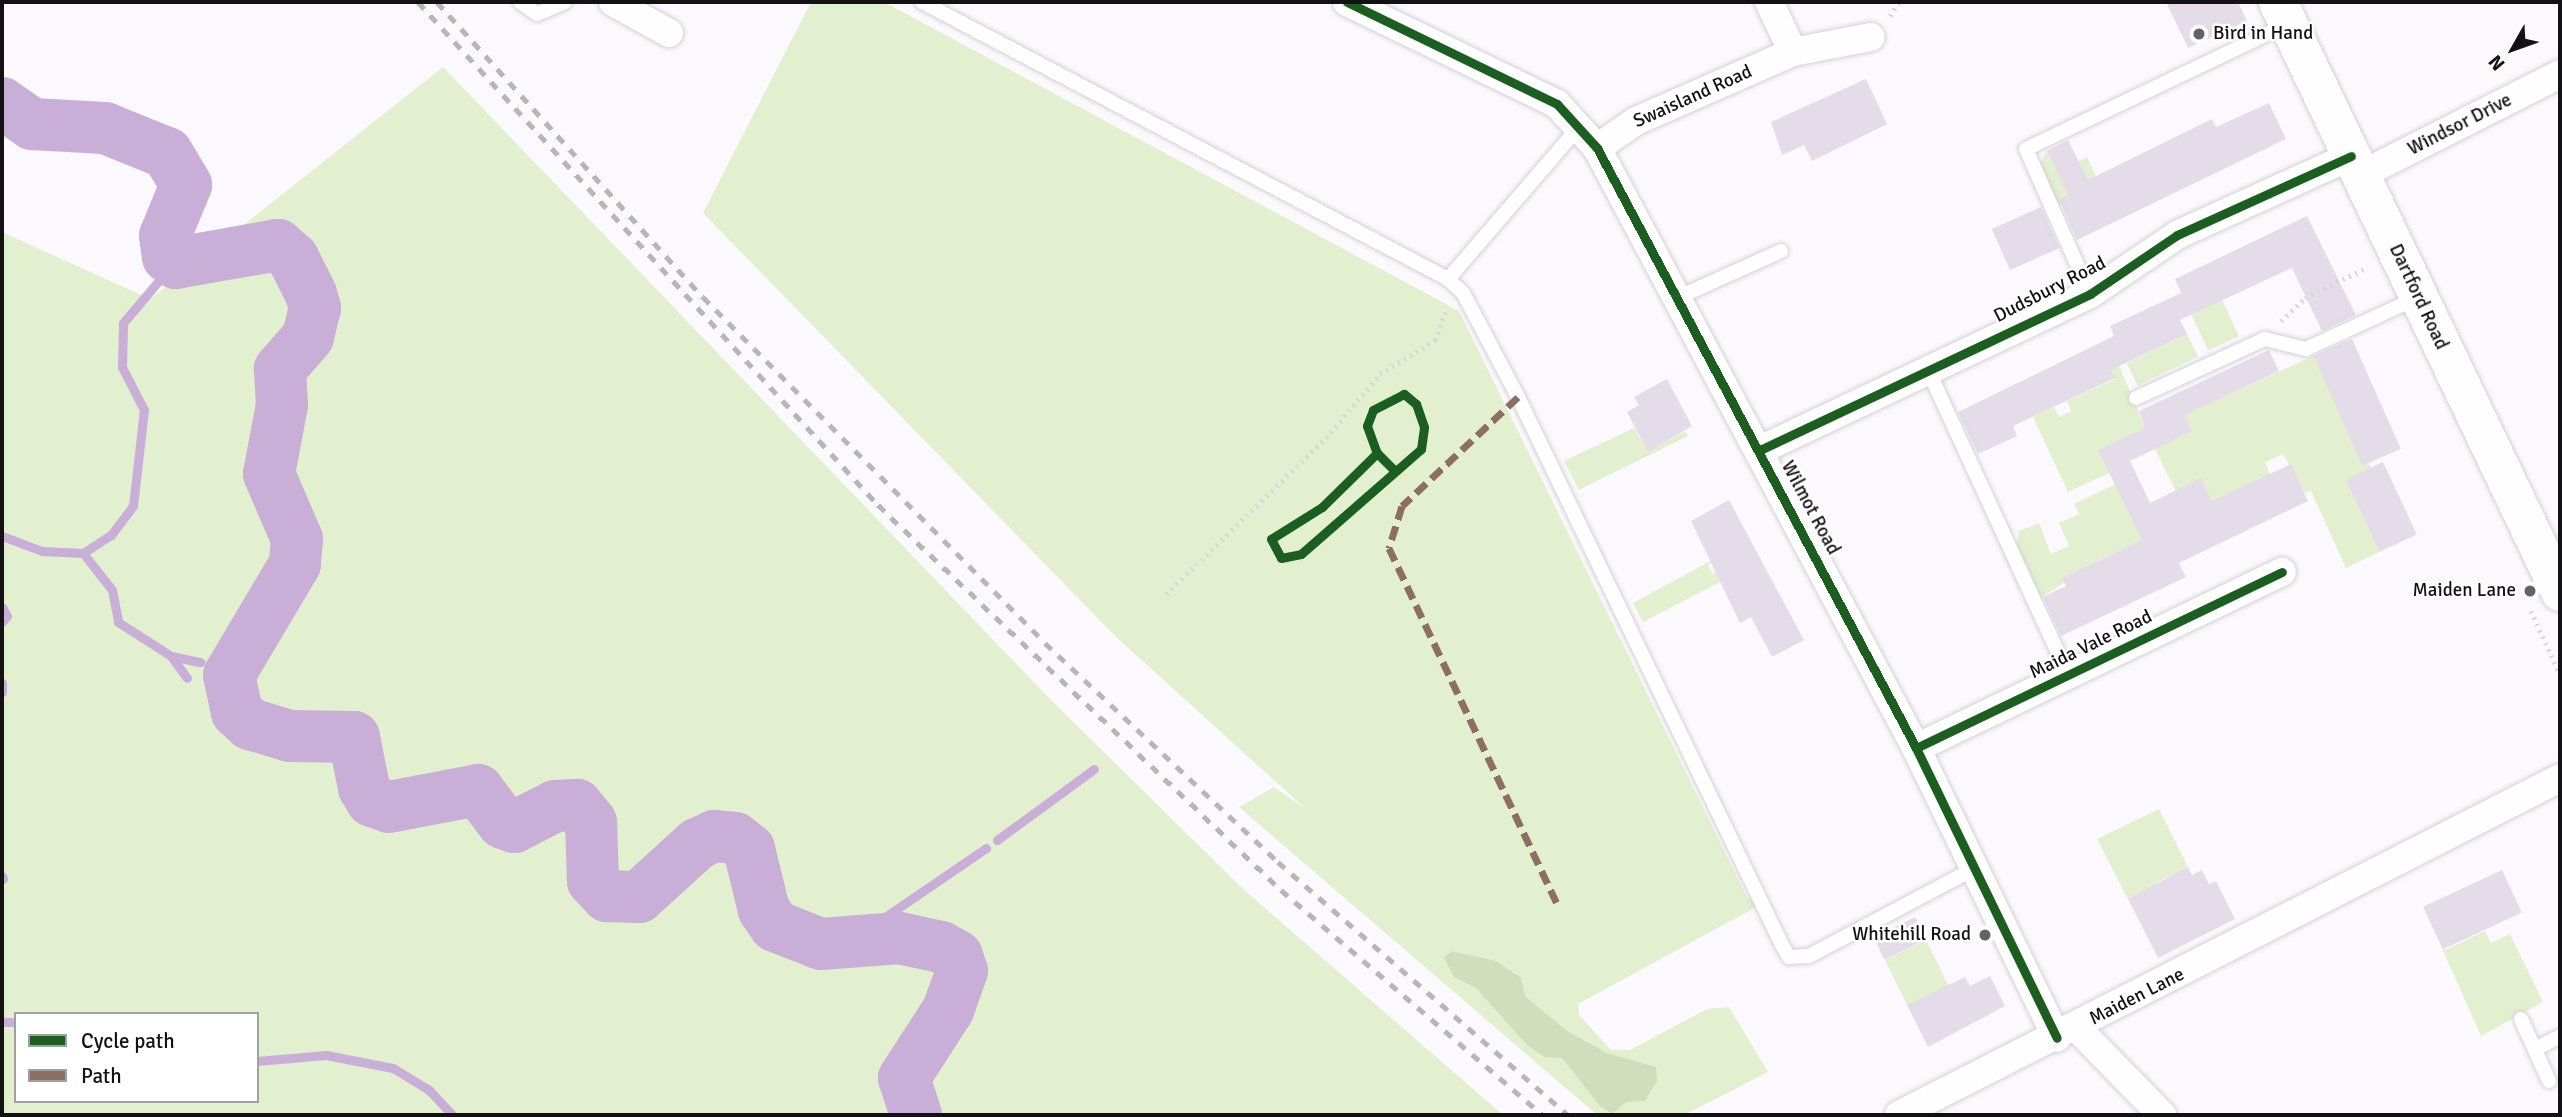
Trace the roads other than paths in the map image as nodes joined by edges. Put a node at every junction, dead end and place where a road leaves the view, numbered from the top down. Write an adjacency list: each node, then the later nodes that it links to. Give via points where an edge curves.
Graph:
1 (520, 2): 2 (lane, via 537,14)
2 (565, 2)
3 (613, 2): 8 (street)
4 (922, 2): 16 (lane)
5 (1348, 2): 12 (street, Wilmot Road, via 1558,104)
6 (1769, 2): 10 (street)
7 (2283, 13): 14 (main road, Dartford Road); 17 (lane, via 2026,149)
8 (669, 33)
9 (1871, 37): 10 (street, Swaisland Road)
10 (1793, 52): 13 (street, Swaisland Road, via 1636,121)
11 (2560, 74): 14 (street, Windsor Drive)
12 (1578, 128): 13 (street, Wilmot Road); 16 (lane)
13 (1597, 148): 18 (street, Wilmot Road)
14 (2356, 166): 17 (street, Dudsbury Road, via 2178,235); 19 (main road, Dartford Road)
15 (1781, 251): 18 (lane)
16 (1448, 279): 28 (lane, via 1463,293 1789,957 1809,956)
17 (2090, 294): 20 (street, Dudsbury Road)
18 (1679, 297): 22 (street, Wilmot Road)
19 (2403, 305): 21 (lane, via 2306,349 2274,338); 24 (main road, Dartford Road)
20 (1928, 370): 22 (street, Dudsbury Road); 25 (lane)
21 (2136, 398)
22 (1760, 450): 26 (street, Wilmot Road)
23 (2282, 572): 25 (street, Maida Vale Road)
24 (2560, 592)
25 (2069, 676): 26 (street, Maida Vale Road)
26 (1916, 748): 28 (street, Wilmot Road)
27 (2560, 778): 30 (street, Maiden Lane)
28 (1973, 869): 30 (street, Wilmot Road)
29 (2521, 1019): 32 (lane)
30 (2067, 1033): 34 (street, Maiden Lane); 35 (street, Wilmot Road)
31 (2560, 1036): 32 (lane)
32 (2535, 1049): 33 (lane)
33 (2549, 1081)
34 (1899, 1115)
35 (2162, 1115)

